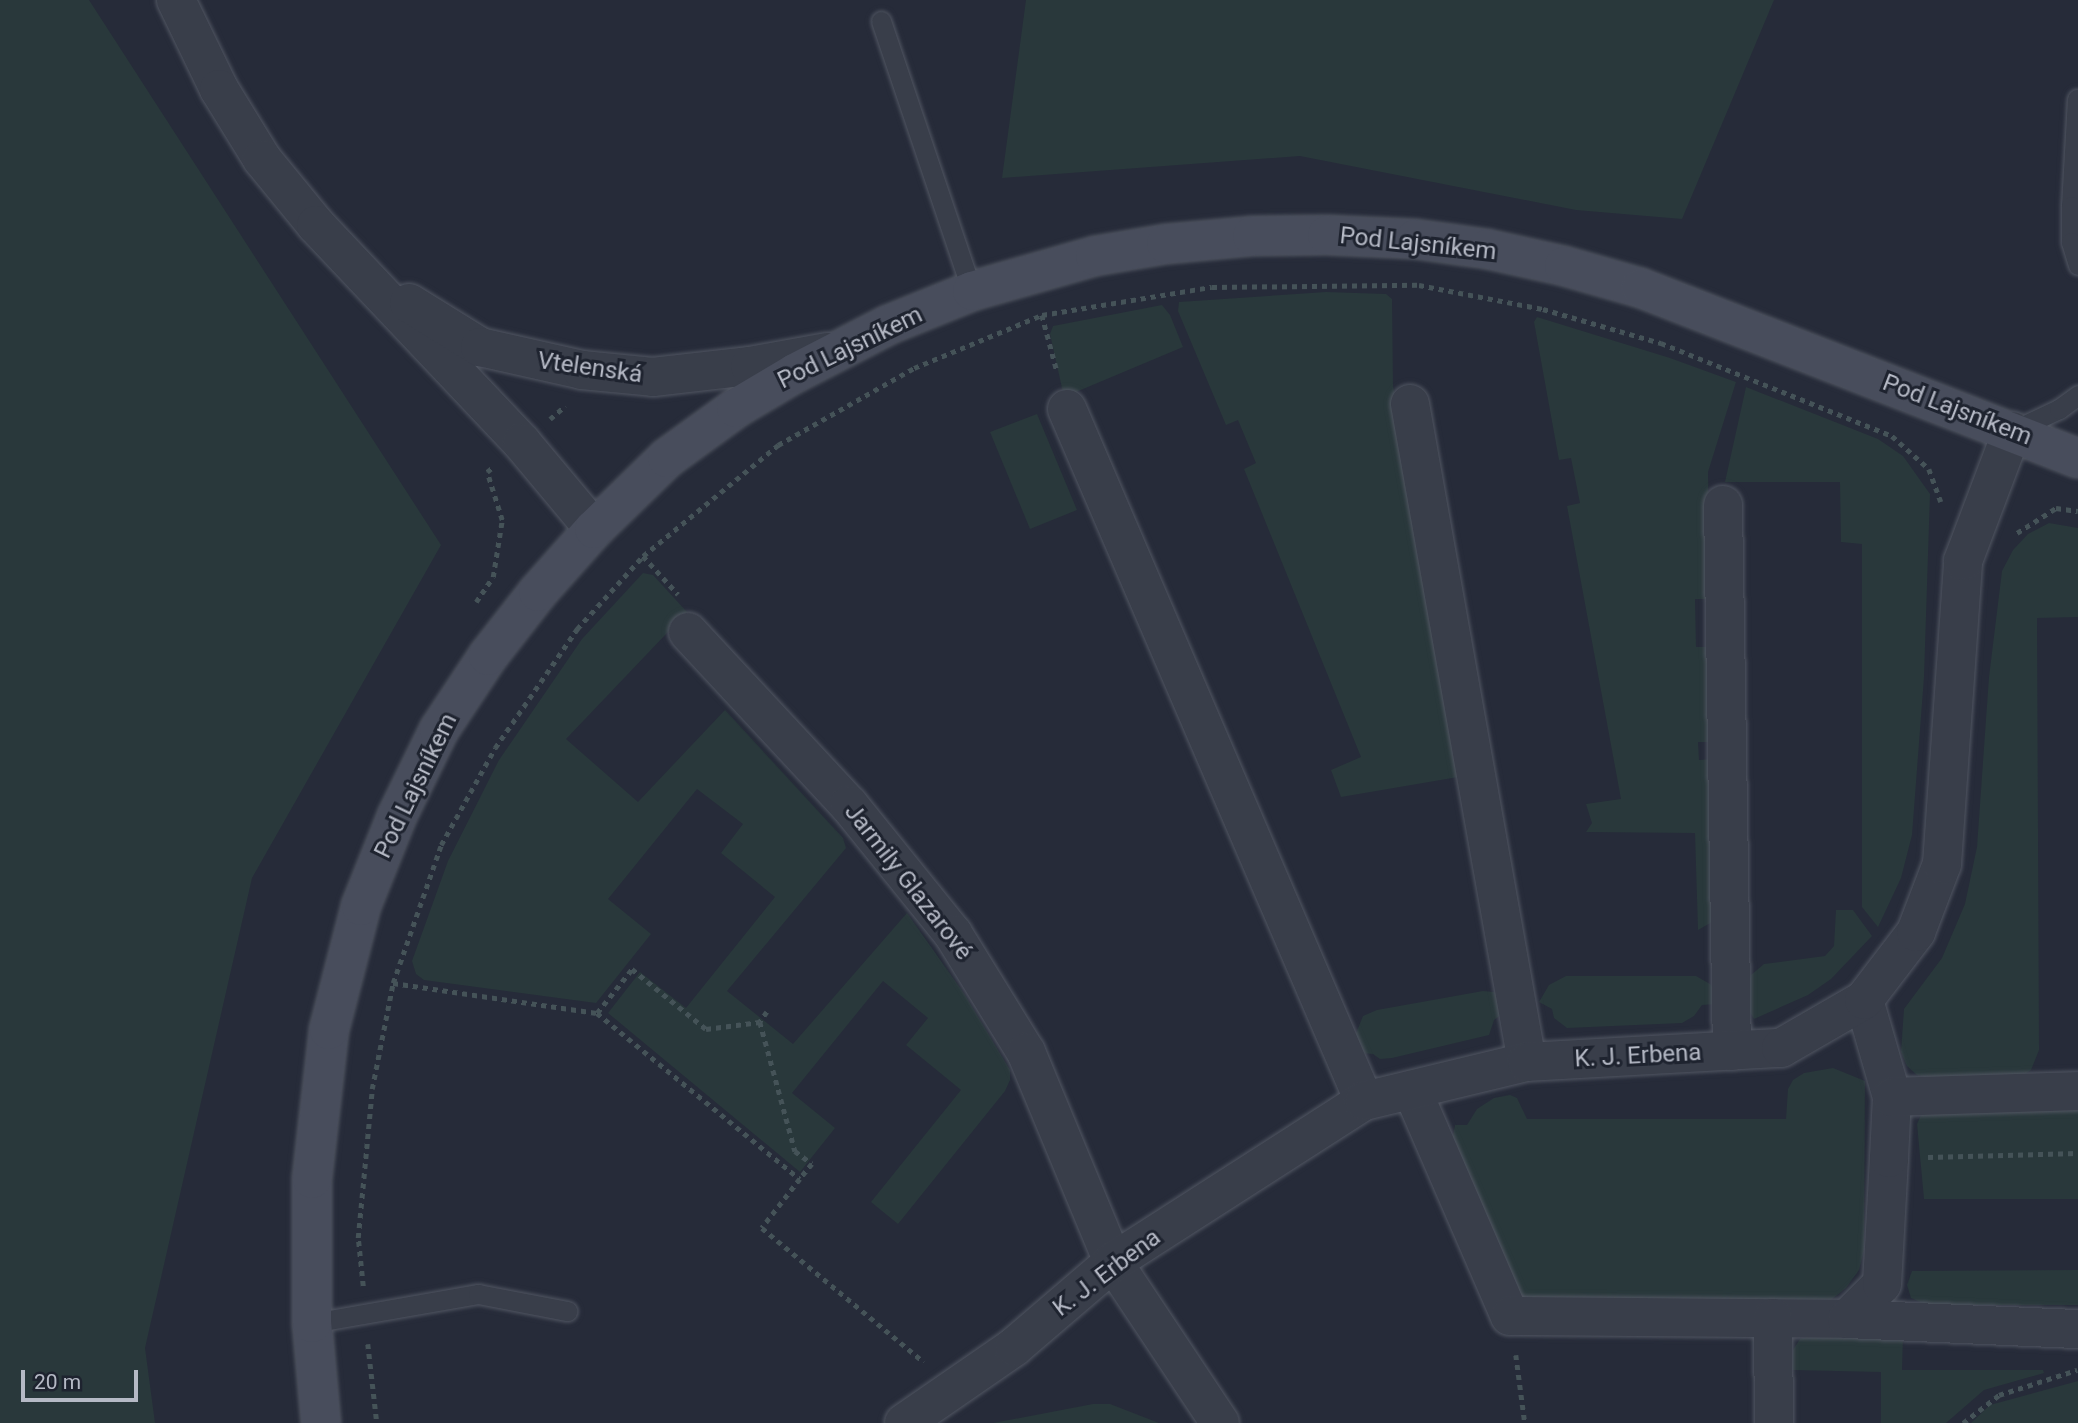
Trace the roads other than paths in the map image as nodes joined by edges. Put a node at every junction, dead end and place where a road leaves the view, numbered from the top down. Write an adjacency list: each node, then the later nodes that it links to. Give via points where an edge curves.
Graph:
1 (176, 0): 5 (street, Vtelenská, via 219,89 262,159)
2 (881, 21): 6 (lane)
3 (2077, 93): 4 (lane, via 2071,242)
4 (2078, 265)
5 (361, 273): 7 (street, Vtelenská, via 480,347 561,367 653,377); 14 (street, Vtelenská, via 522,443)
6 (972, 292): 7 (street, Pod Lajsníkem); 11 (street, Pod Lajsníkem, via 1095,256 1166,244 1252,236 1415,239 1487,249 1641,288)
7 (840, 349): 14 (street, Pod Lajsníkem, via 716,422 667,458)
8 (2078, 395): 11 (lane)
9 (1410, 404): 18 (street)
10 (1067, 409): 22 (street)
11 (2012, 431): 12 (street, Pod Lajsníkem); 16 (street, K. J. Erbena, via 1963,561 1942,864 1916,932)
12 (2078, 458)
13 (1723, 505): 17 (street)
14 (594, 529): 27 (street, Pod Lajsníkem, via 488,656 439,730 397,816 361,906 329,1030 312,1179)
15 (688, 632): 23 (street, Jarmily Glazarové, via 849,805 953,934 1026,1052)
16 (1864, 1000): 17 (street, K. J. Erbena, via 1781,1048); 21 (street)
17 (1732, 1051): 18 (street, K. J. Erbena)
18 (1527, 1062): 19 (street, K. J. Erbena)
19 (1412, 1090): 22 (street, K. J. Erbena); 25 (street, via 1510,1316)
20 (2078, 1091): 21 (street)
21 (1892, 1097): 26 (street, via 1882,1284)
22 (1364, 1101): 23 (street, K. J. Erbena)
23 (1113, 1262): 29 (street, K. J. Erbena, via 1014,1347); 31 (street, Jarmily Glazarové)
24 (567, 1311): 27 (lane, via 478,1294)
25 (1773, 1318): 26 (street); 32 (street)
26 (1847, 1319): 28 (street)
27 (312, 1323): 30 (street, Pod Lajsníkem)
28 (2078, 1329)
29 (929, 1409)
30 (321, 1423)
31 (1220, 1423)
32 (1774, 1423)

